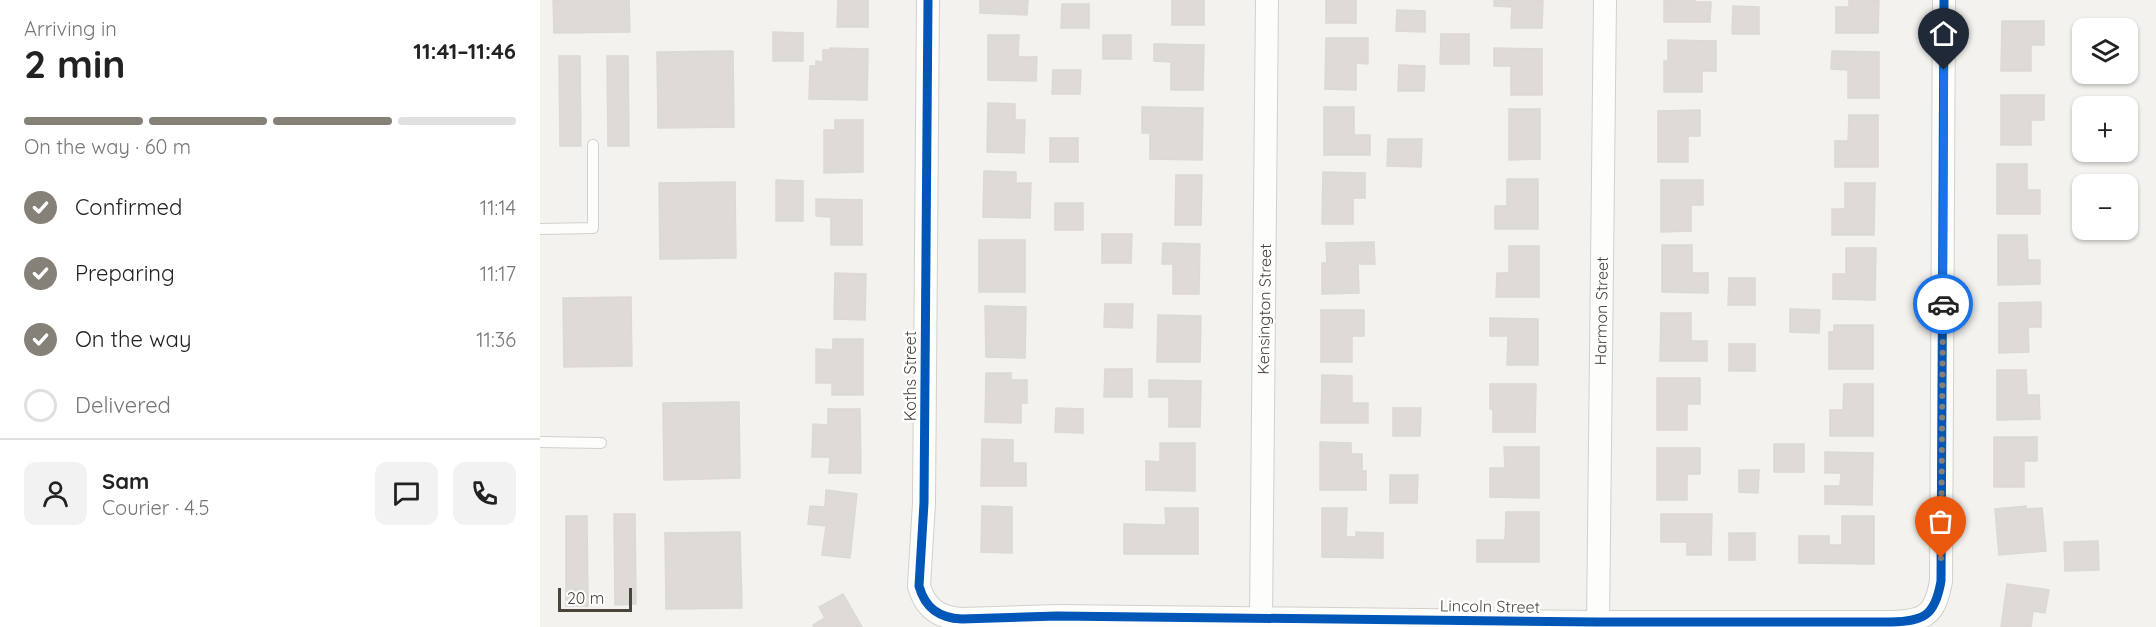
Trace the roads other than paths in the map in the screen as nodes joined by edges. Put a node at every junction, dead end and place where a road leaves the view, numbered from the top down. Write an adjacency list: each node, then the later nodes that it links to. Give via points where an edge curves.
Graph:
1 (928, 0): 10 (street, Koths Street, via 924,503 919,586 929,607 950,618)
2 (1267, 0): 9 (street, Kensington Street)
3 (1605, 0): 11 (street, Harmon Street)
4 (1944, 0): 11 (street, Lincoln Street, via 1941,582 1931,611 1923,619 1891,622)
5 (593, 145): 6 (lane, via 593,228)
6 (540, 229)
7 (540, 442): 8 (lane)
8 (601, 443)
9 (1261, 618): 10 (street, Lincoln Street); 11 (street, Lincoln Street)
10 (1057, 621)
11 (1598, 622)

